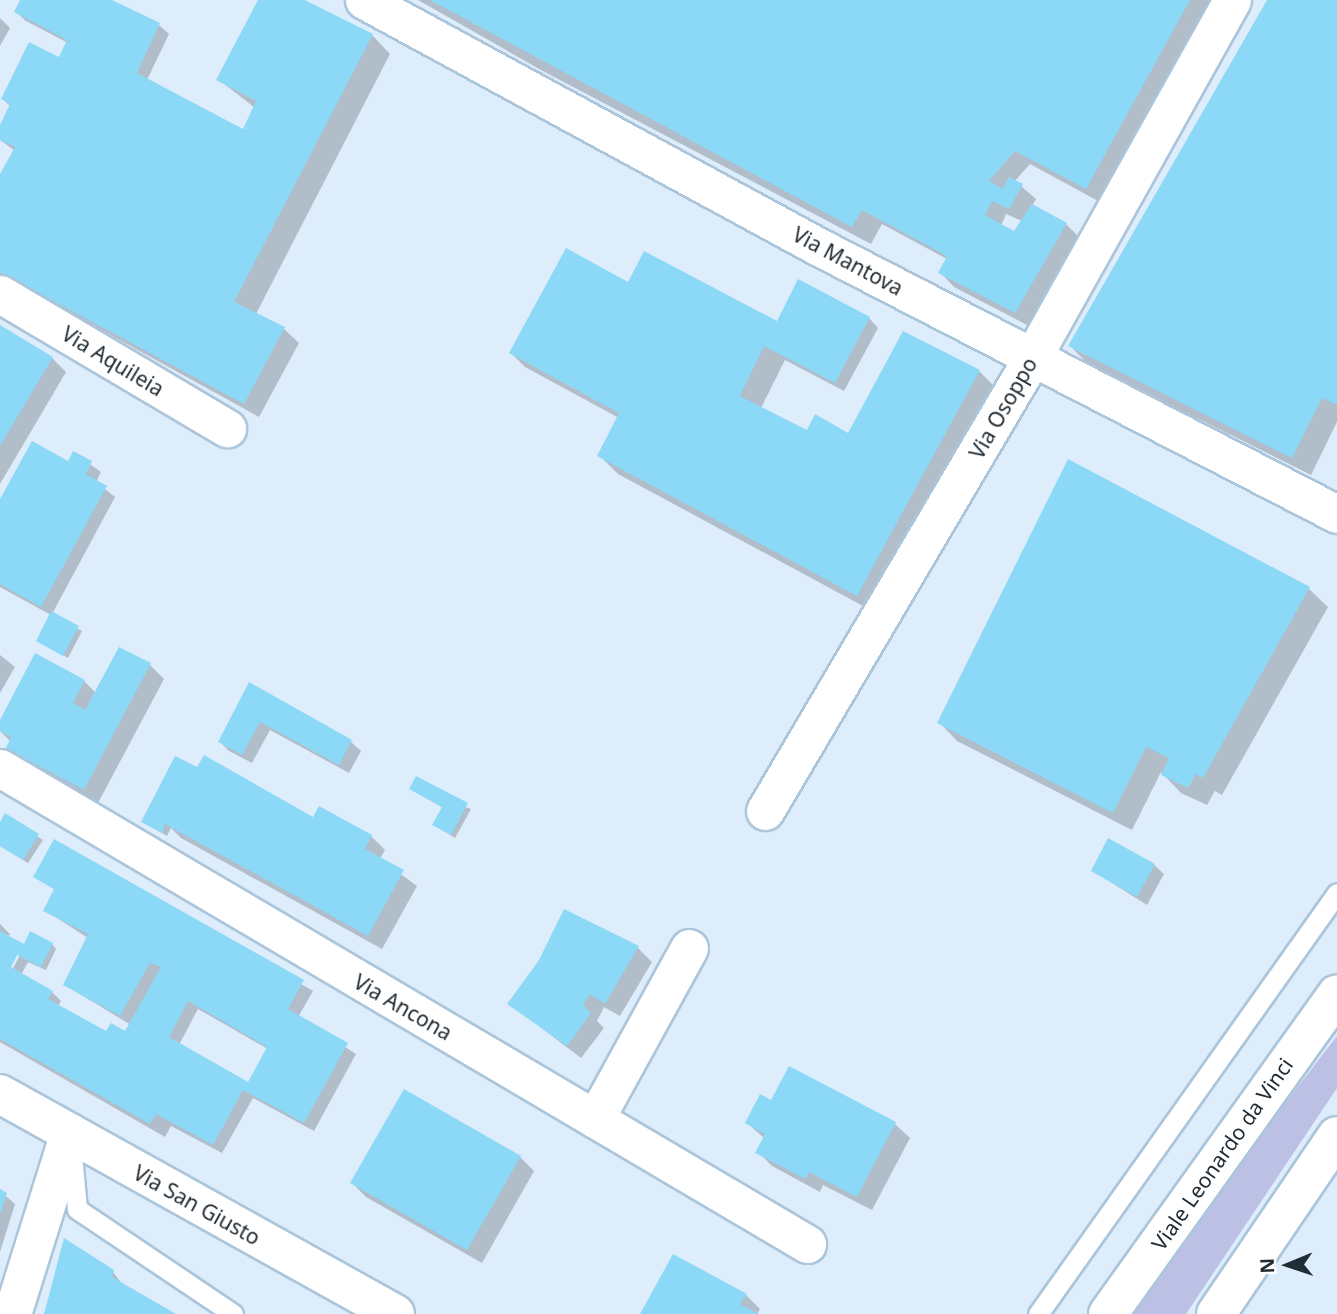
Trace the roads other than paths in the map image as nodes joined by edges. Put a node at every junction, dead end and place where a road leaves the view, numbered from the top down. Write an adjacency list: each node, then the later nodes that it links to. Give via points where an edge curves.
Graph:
1 (364, 0): 4 (street, Via Mantova)
2 (1232, 0): 4 (street, Via Osoppo)
3 (0, 294): 5 (street, Via Aquileia)
4 (1032, 358): 6 (street, Via Mantova); 8 (street, Via Osoppo)
5 (227, 428)
6 (1337, 514)
7 (0, 768): 15 (street, Via Ancona)
8 (765, 811)
9 (1337, 893): 22 (lane)
10 (690, 948): 15 (street)
11 (1337, 964): 13 (main road)
12 (1337, 994): 13 (main road, Viale Leonardo da Vinci)
13 (1290, 1059): 23 (main road, Viale Leonardo da Vinci)
14 (0, 1094): 16 (main road, Via San Giusto)
15 (595, 1119): 18 (street, Via Ancona)
16 (69, 1132): 19 (street); 20 (lane, via 77,1209); 21 (main road, Via San Giusto)
17 (1337, 1136): 24 (main road)
18 (807, 1244)
19 (12, 1314)
20 (233, 1314)
21 (395, 1314)
22 (1038, 1314)
23 (1108, 1314)
24 (1216, 1314)

